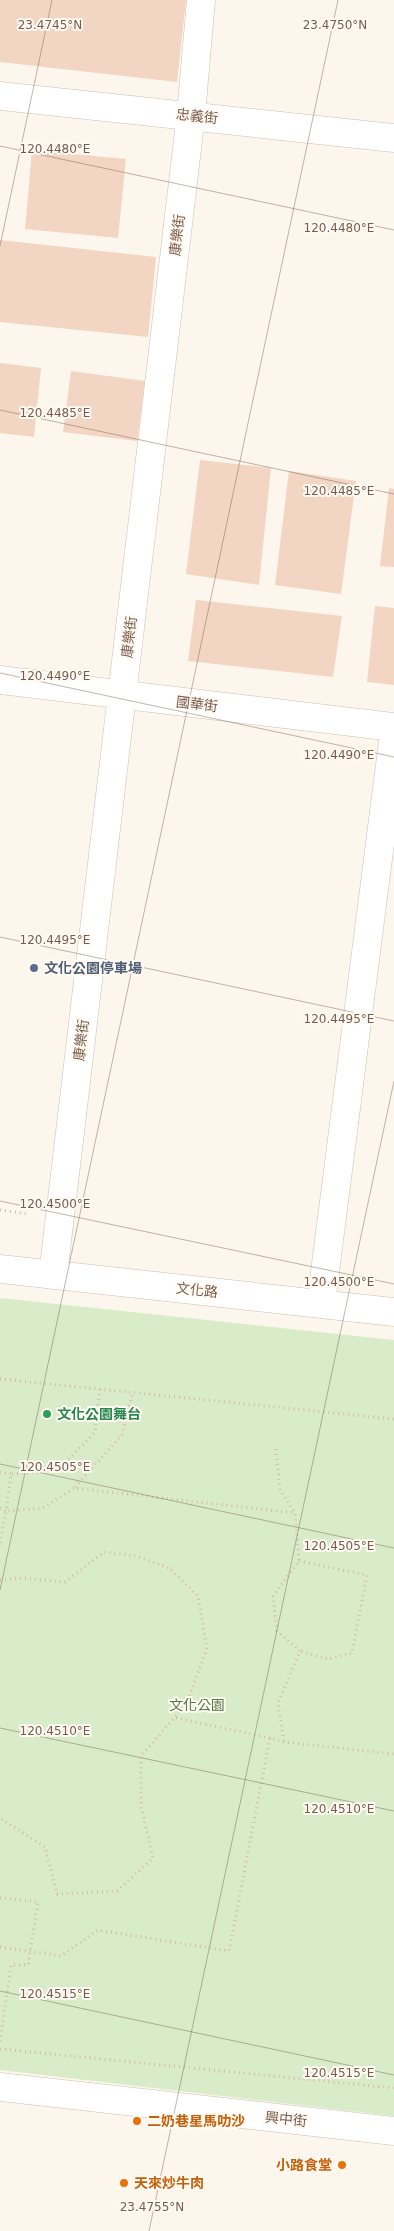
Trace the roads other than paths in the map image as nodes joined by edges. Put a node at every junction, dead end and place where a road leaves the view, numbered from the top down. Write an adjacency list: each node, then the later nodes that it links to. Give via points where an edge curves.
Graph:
1 (201, 0): 3 (street, 康樂街)
2 (0, 96): 3 (street, 忠義街)
3 (191, 115): 4 (street, 忠義街); 6 (street, 康樂街)
4 (394, 138)
5 (0, 680): 6 (street, 國華街)
6 (122, 695): 7 (street, 國華街); 10 (street, 康樂街)
7 (394, 727)
8 (394, 734): 11 (street)
9 (0, 1269): 10 (street, 文化路)
10 (53, 1274): 11 (street, 文化路)
11 (321, 1303): 12 (street, 文化路)
12 (394, 1312)
13 (0, 2087): 14 (street, 興中街)
14 (394, 2131)

